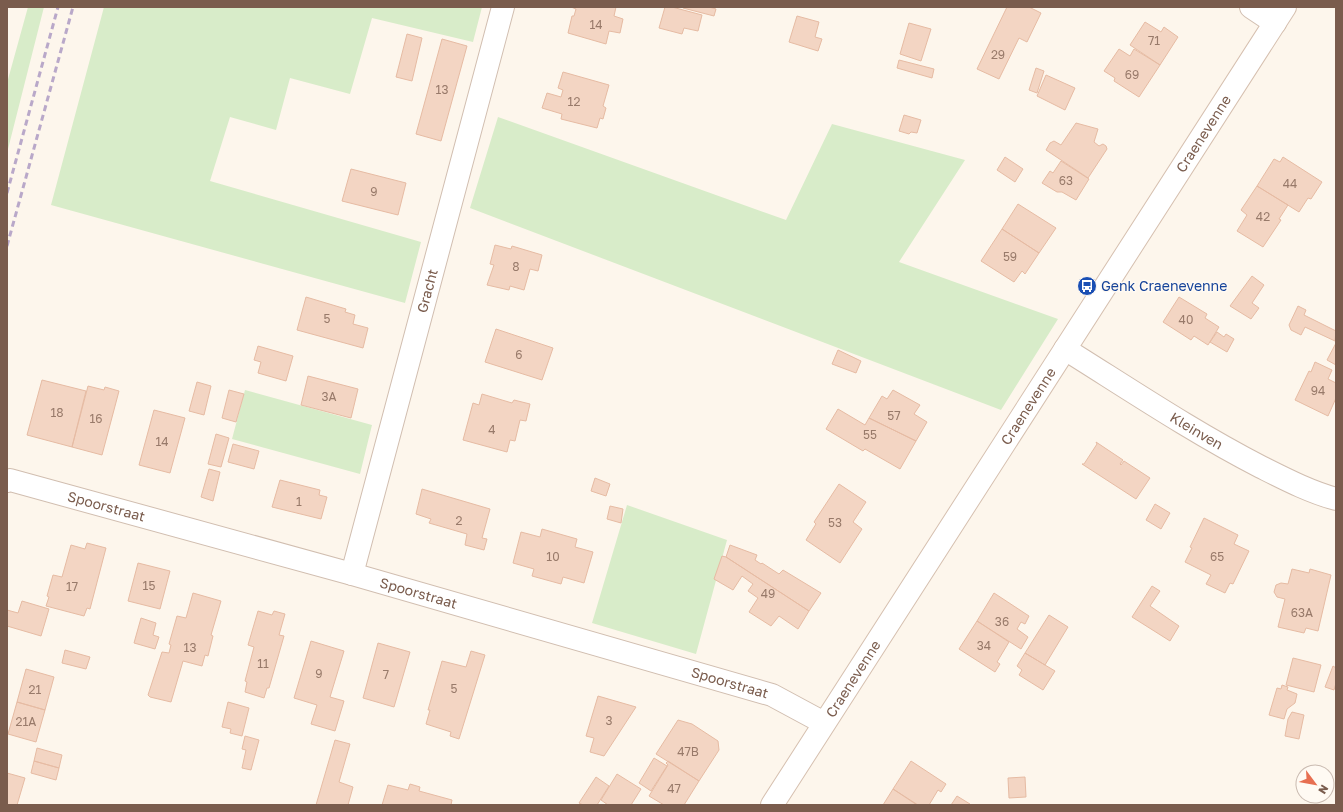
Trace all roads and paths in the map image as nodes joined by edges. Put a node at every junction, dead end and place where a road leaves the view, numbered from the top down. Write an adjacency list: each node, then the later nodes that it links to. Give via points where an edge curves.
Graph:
1 (503, 7): 7 (street, Gracht)
2 (1251, 7): 3 (street)
3 (1280, 15): 4 (street, Craenevenne)
4 (1065, 349): 6 (street, Kleinven, via 1226,449 1280,477); 8 (street, Craenevenne)
5 (7, 481): 7 (street, Spoorstraat)
6 (1336, 499)
7 (352, 574): 8 (street, Spoorstraat, via 772,695)
8 (824, 723): 9 (street, Craenevenne)
9 (772, 805)

